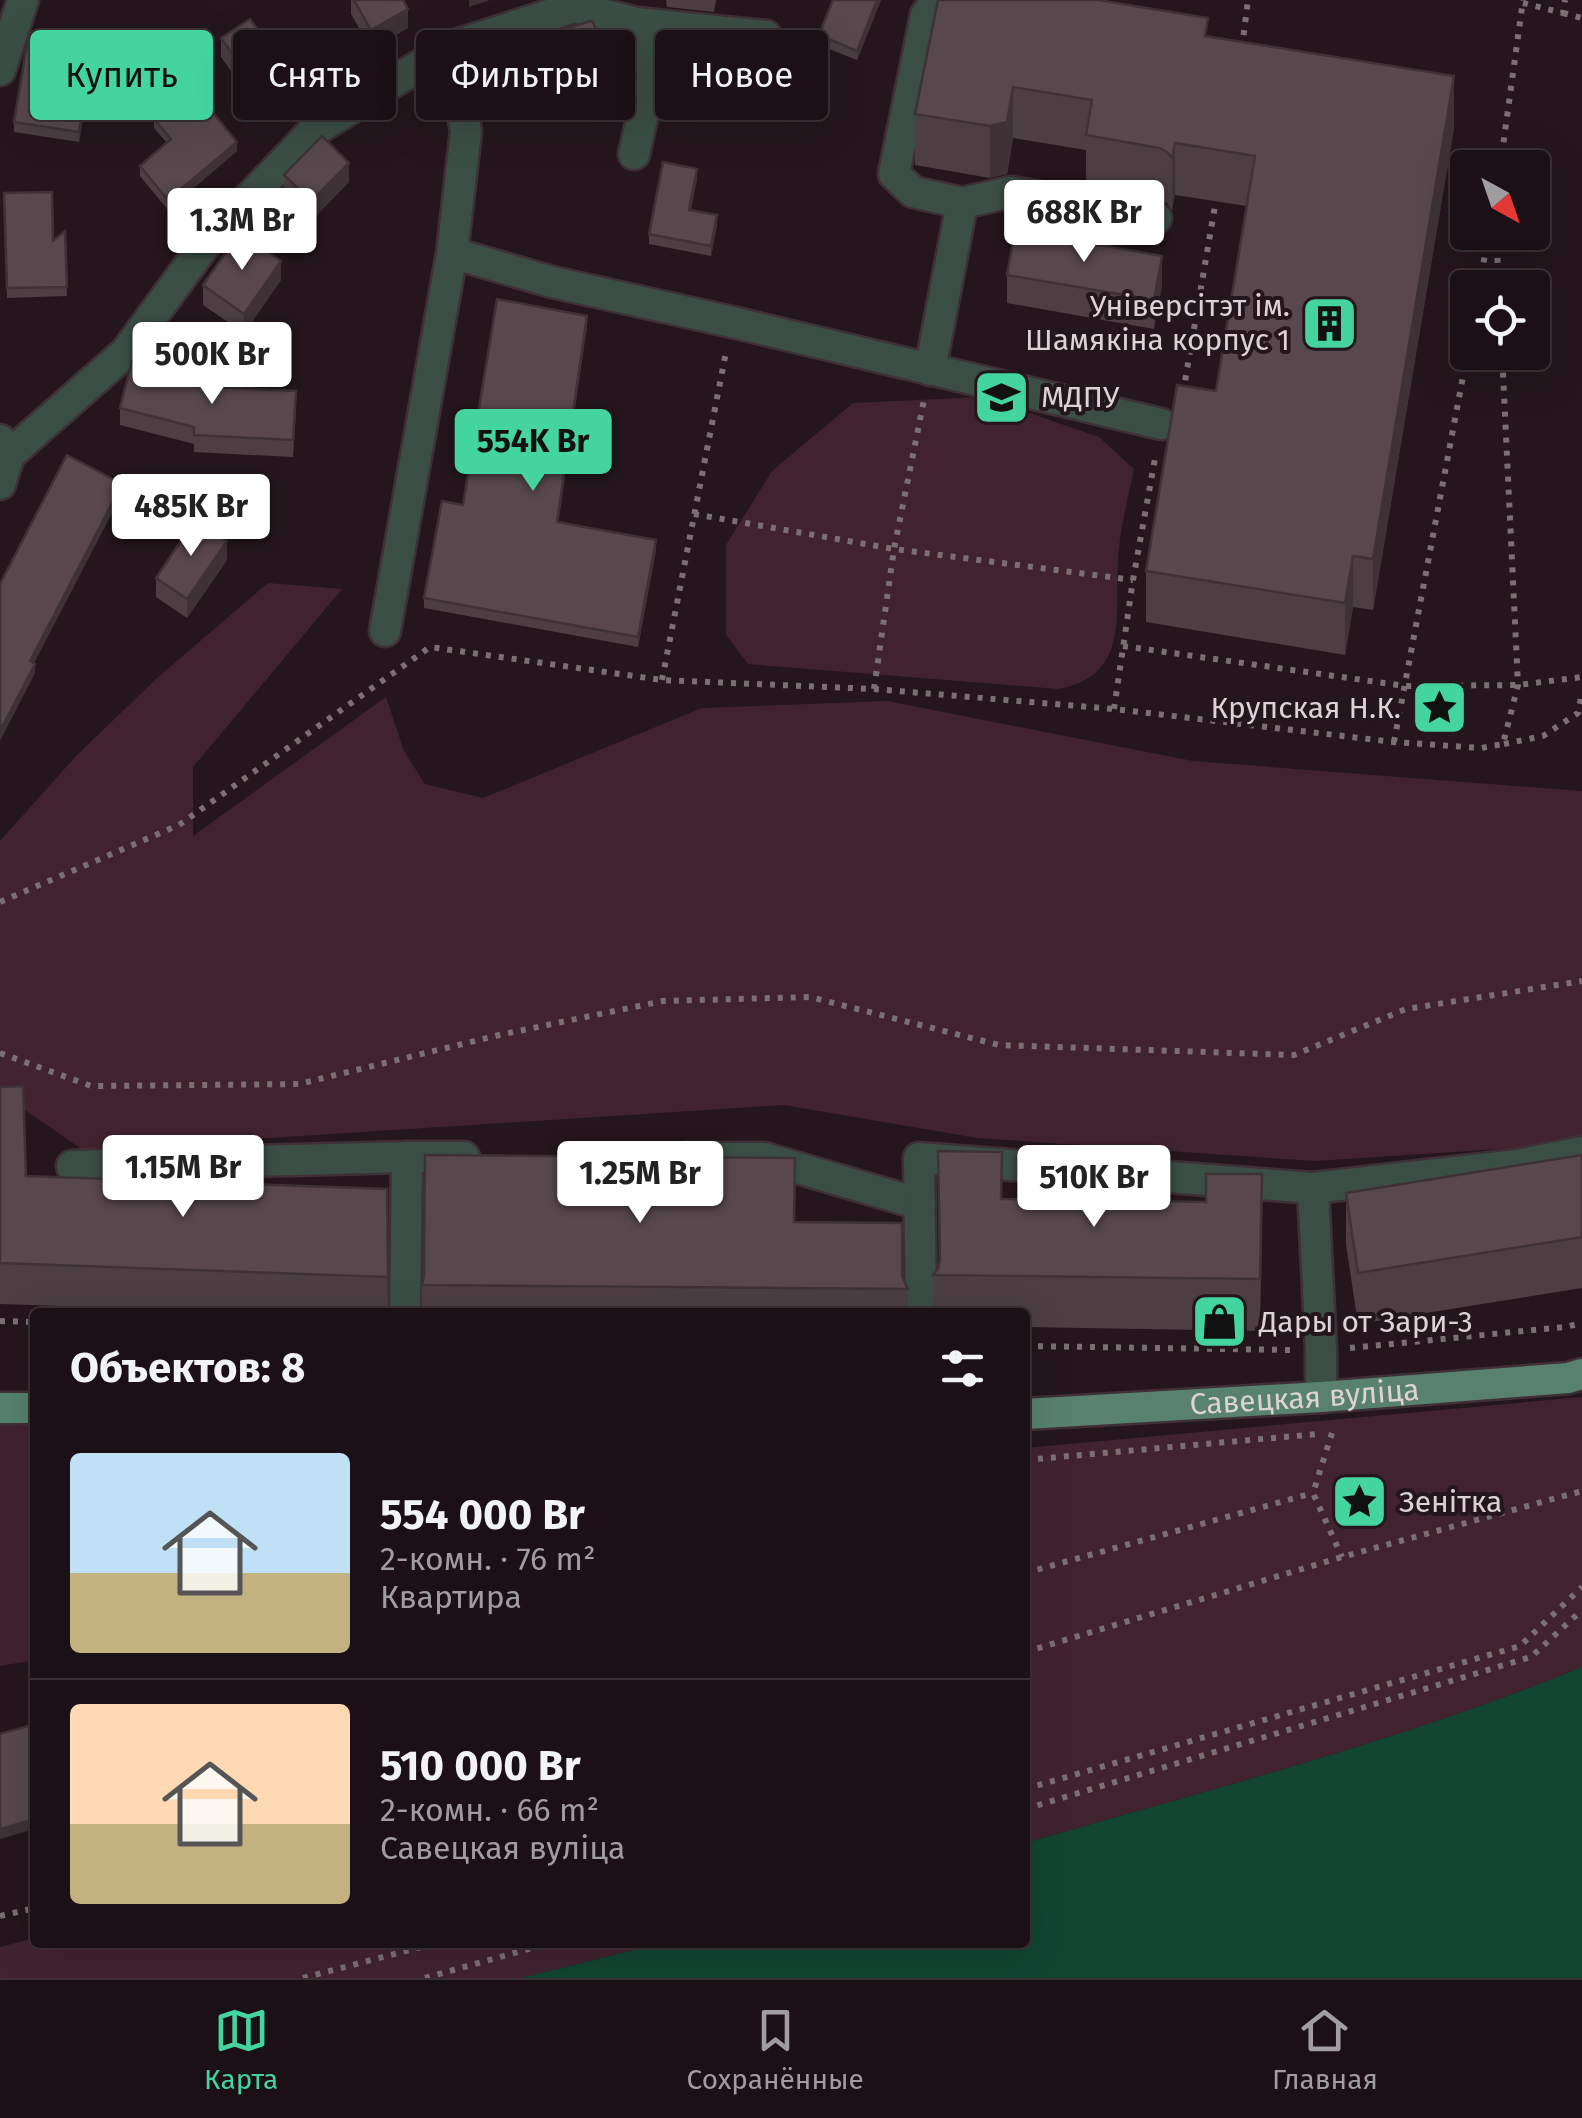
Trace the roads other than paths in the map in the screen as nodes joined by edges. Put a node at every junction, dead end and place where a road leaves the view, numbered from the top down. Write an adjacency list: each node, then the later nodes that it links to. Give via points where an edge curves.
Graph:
1 (24, 0): 8 (street)
2 (938, 0): 11 (street, via 926,15 894,174 913,192)
3 (573, 3): 4 (street); 5 (street)
4 (636, 23): 6 (street); 10 (street, via 652,74)
5 (498, 30)
6 (706, 30)
7 (416, 68): 16 (street, via 312,132 203,247 126,352)
8 (0, 70)
9 (464, 120): 13 (street)
10 (634, 154)
11 (962, 204): 12 (street, via 1011,192); 14 (street)
12 (1156, 218)
13 (452, 253): 14 (street); 17 (street)
14 (930, 370): 15 (street)
15 (1162, 424)
16 (3, 460)
17 (386, 631)
18 (1582, 1152): 23 (street)
19 (408, 1157): 20 (street); 22 (street); 25 (street)
20 (486, 1157)
21 (665, 1158): 24 (street, via 764,1158)
22 (72, 1166)
23 (1313, 1188): 24 (street, via 919,1158); 28 (street)
24 (920, 1204): 26 (street)
25 (405, 1308)
26 (921, 1308)
27 (1582, 1374): 28 (main road, Савецкая вуліца)
28 (1321, 1397): 31 (main road, Савецкая вуліца)
29 (0, 1408): 30 (main road)
30 (30, 1408)
31 (1030, 1414)

